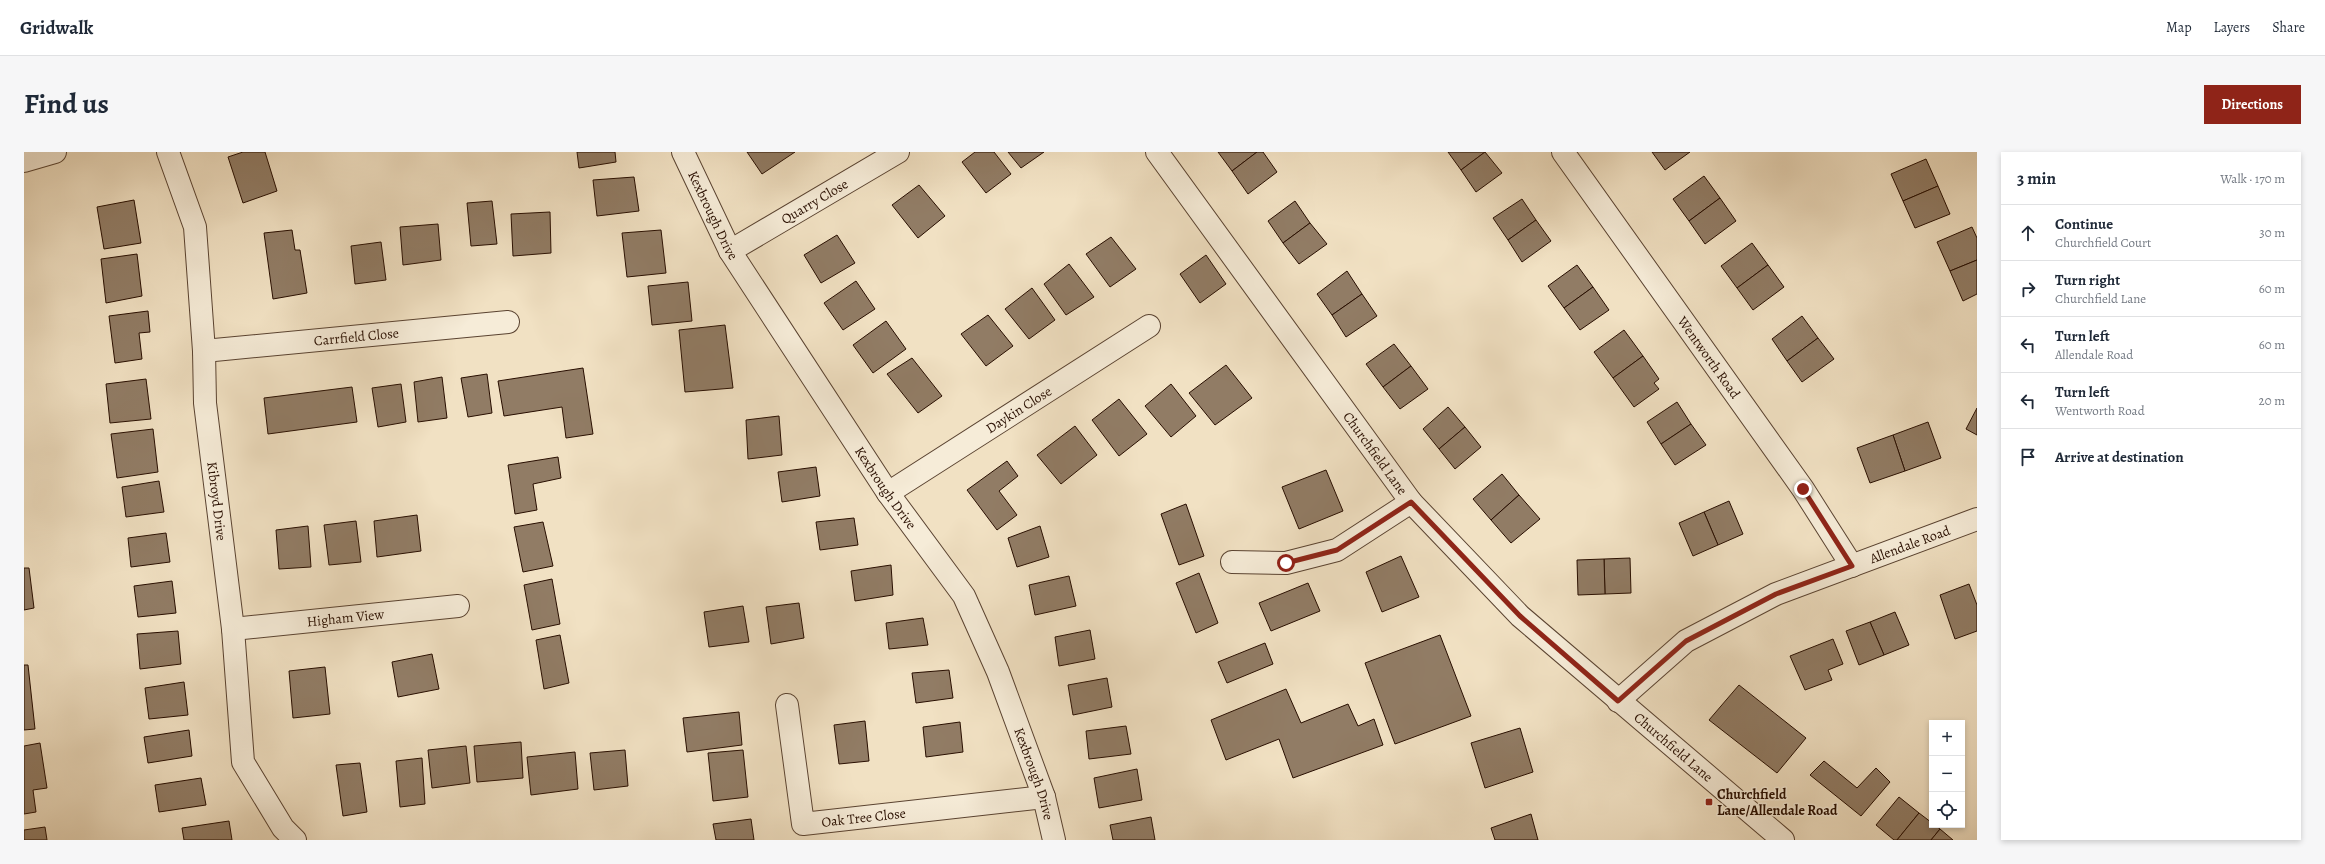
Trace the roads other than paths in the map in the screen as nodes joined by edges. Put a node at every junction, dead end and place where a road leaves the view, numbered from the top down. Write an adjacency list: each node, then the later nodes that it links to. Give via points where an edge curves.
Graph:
1 (55, 152): 7 (street)
2 (168, 152): 11 (street, Kibroyd Drive, via 195,227)
3 (683, 152): 8 (street, Kexbrough Drive)
4 (898, 152): 8 (street, Quarry Close)
5 (1157, 152): 13 (street, Churchfield Lane)
6 (1563, 152): 16 (street, Wentworth Road, via 1803,489)
7 (24, 161)
8 (730, 251): 12 (street, Kexbrough Drive)
9 (508, 322): 11 (street, Carrfield Close)
10 (1149, 326): 12 (street, Daykin Close)
11 (204, 352): 18 (street, Kibroyd Drive, via 205,403)
12 (888, 493): 21 (street, Kexbrough Drive, via 964,596 998,672)
13 (1411, 502): 15 (street, via 1337,550 1286,563); 19 (street, Churchfield Lane, via 1520,616)
14 (1977, 519): 16 (street, Allendale Road)
15 (1232, 562)
16 (1852, 566): 19 (street, Allendale Road, via 1776,594 1686,641)
17 (458, 606): 18 (street, Higham View)
18 (233, 629): 22 (street, Kibroyd Drive, via 243,762 283,828)
19 (1618, 701): 24 (street, Churchfield Lane)
20 (788, 705): 21 (street, Oak Tree Close, via 803,824)
21 (1044, 797): 23 (street, Kexbrough Drive)
22 (295, 840)
23 (1054, 840)
24 (1783, 840)

